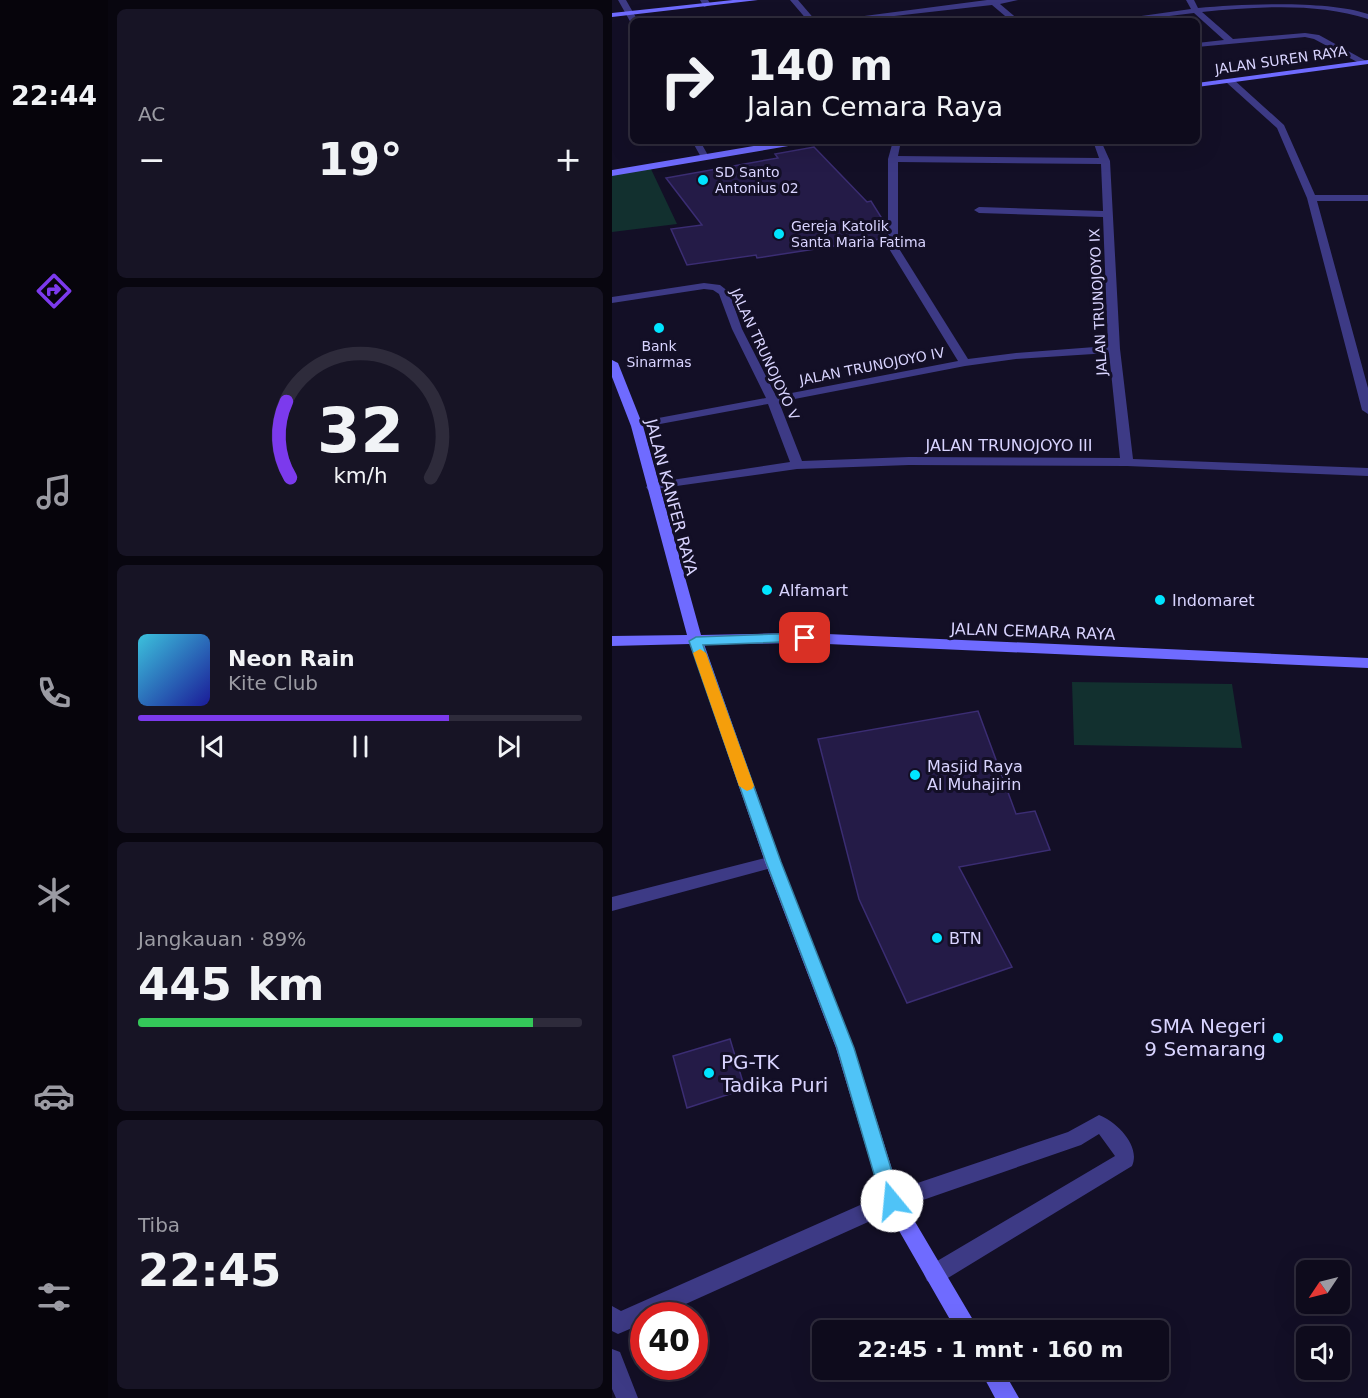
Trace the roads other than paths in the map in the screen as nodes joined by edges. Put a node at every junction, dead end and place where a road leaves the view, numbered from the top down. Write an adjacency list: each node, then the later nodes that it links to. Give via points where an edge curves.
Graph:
1 (622, 0): 12 (street)
2 (754, 0): 8 (street)
3 (794, 0): 14 (street)
4 (1014, 0): 7 (street)
5 (1190, 0): 10 (street)
6 (1223, 0): 9 (street)
7 (993, 1): 15 (street); 16 (street)
8 (705, 3): 12 (street)
9 (1230, 8): 10 (street); 13 (street, via 1320,8 1353,11)
10 (1196, 11): 17 (street); 18 (street)
11 (612, 15): 12 (street)
12 (632, 17)
13 (1368, 17)
14 (809, 18)
15 (854, 18)
16 (1013, 18)
17 (1136, 18)
18 (1231, 42): 19 (street); 20 (street, via 1311,35)
19 (1200, 45)
20 (1366, 62): 21 (street, JALAN SUREN RAYA)
21 (1230, 81): 22 (street, JALAN SUREN RAYA); 31 (street, via 1281,127)
22 (1200, 85)
23 (698, 144): 27 (street)
24 (781, 144): 27 (street)
25 (896, 144): 28 (street)
26 (1098, 144): 29 (street, JALAN TRUNOJOYO IX)
27 (705, 157): 30 (street)
28 (893, 159): 29 (street); 38 (street, via 893,248)
29 (1105, 161): 34 (street, JALAN TRUNOJOYO IX)
30 (612, 173)
31 (1312, 198): 32 (street); 40 (street)
32 (1368, 198)
33 (979, 210): 34 (street)
34 (1109, 214): 36 (street, JALAN TRUNOJOYO IX)
35 (612, 300): 39 (street, JALAN TRUNOJOYO V, via 716,287 724,292)
36 (1114, 349): 38 (street, JALAN TRUNOJOYO IV); 42 (street, JALAN TRUNOJOYO IX)
37 (612, 363): 41 (street, JALAN KANFER RAYA)
38 (964, 363): 39 (street, JALAN TRUNOJOYO IV)
39 (772, 399): 41 (street, JALAN TRUNOJOYO IV); 43 (street, JALAN TRUNOJOYO V)
40 (1368, 410)
41 (637, 426): 45 (street, JALAN KANFER RAYA)
42 (1127, 462): 43 (street, JALAN TRUNOJOYO III); 44 (street, JALAN TRUNOJOYO III)
43 (797, 465): 45 (street, JALAN TRUNOJOYO III)
44 (1368, 472)
45 (651, 487): 47 (street, JALAN KANFER RAYA)
46 (612, 641): 47 (street, JALAN CEMARA RAYA)
47 (696, 641): 48 (street, JALAN CEMARA RAYA, via 805,638); 49 (street, JALAN KANFER RAYA)
48 (1368, 663)
49 (774, 862): 50 (street); 51 (street, JALAN KANFER RAYA, via 845,1048)
50 (612, 904)
51 (892, 1201): 52 (street, JALAN KANFER RAYA); 52 (street, via 1074,1139 1099,1124 1126,1154 1125,1160); 54 (street)
52 (935, 1274): 53 (street, JALAN KANFER RAYA)
53 (962, 1320)
54 (614, 1325)
55 (612, 1360): 57 (street)
56 (997, 1380): 58 (street)
57 (627, 1398)
58 (1008, 1398)

